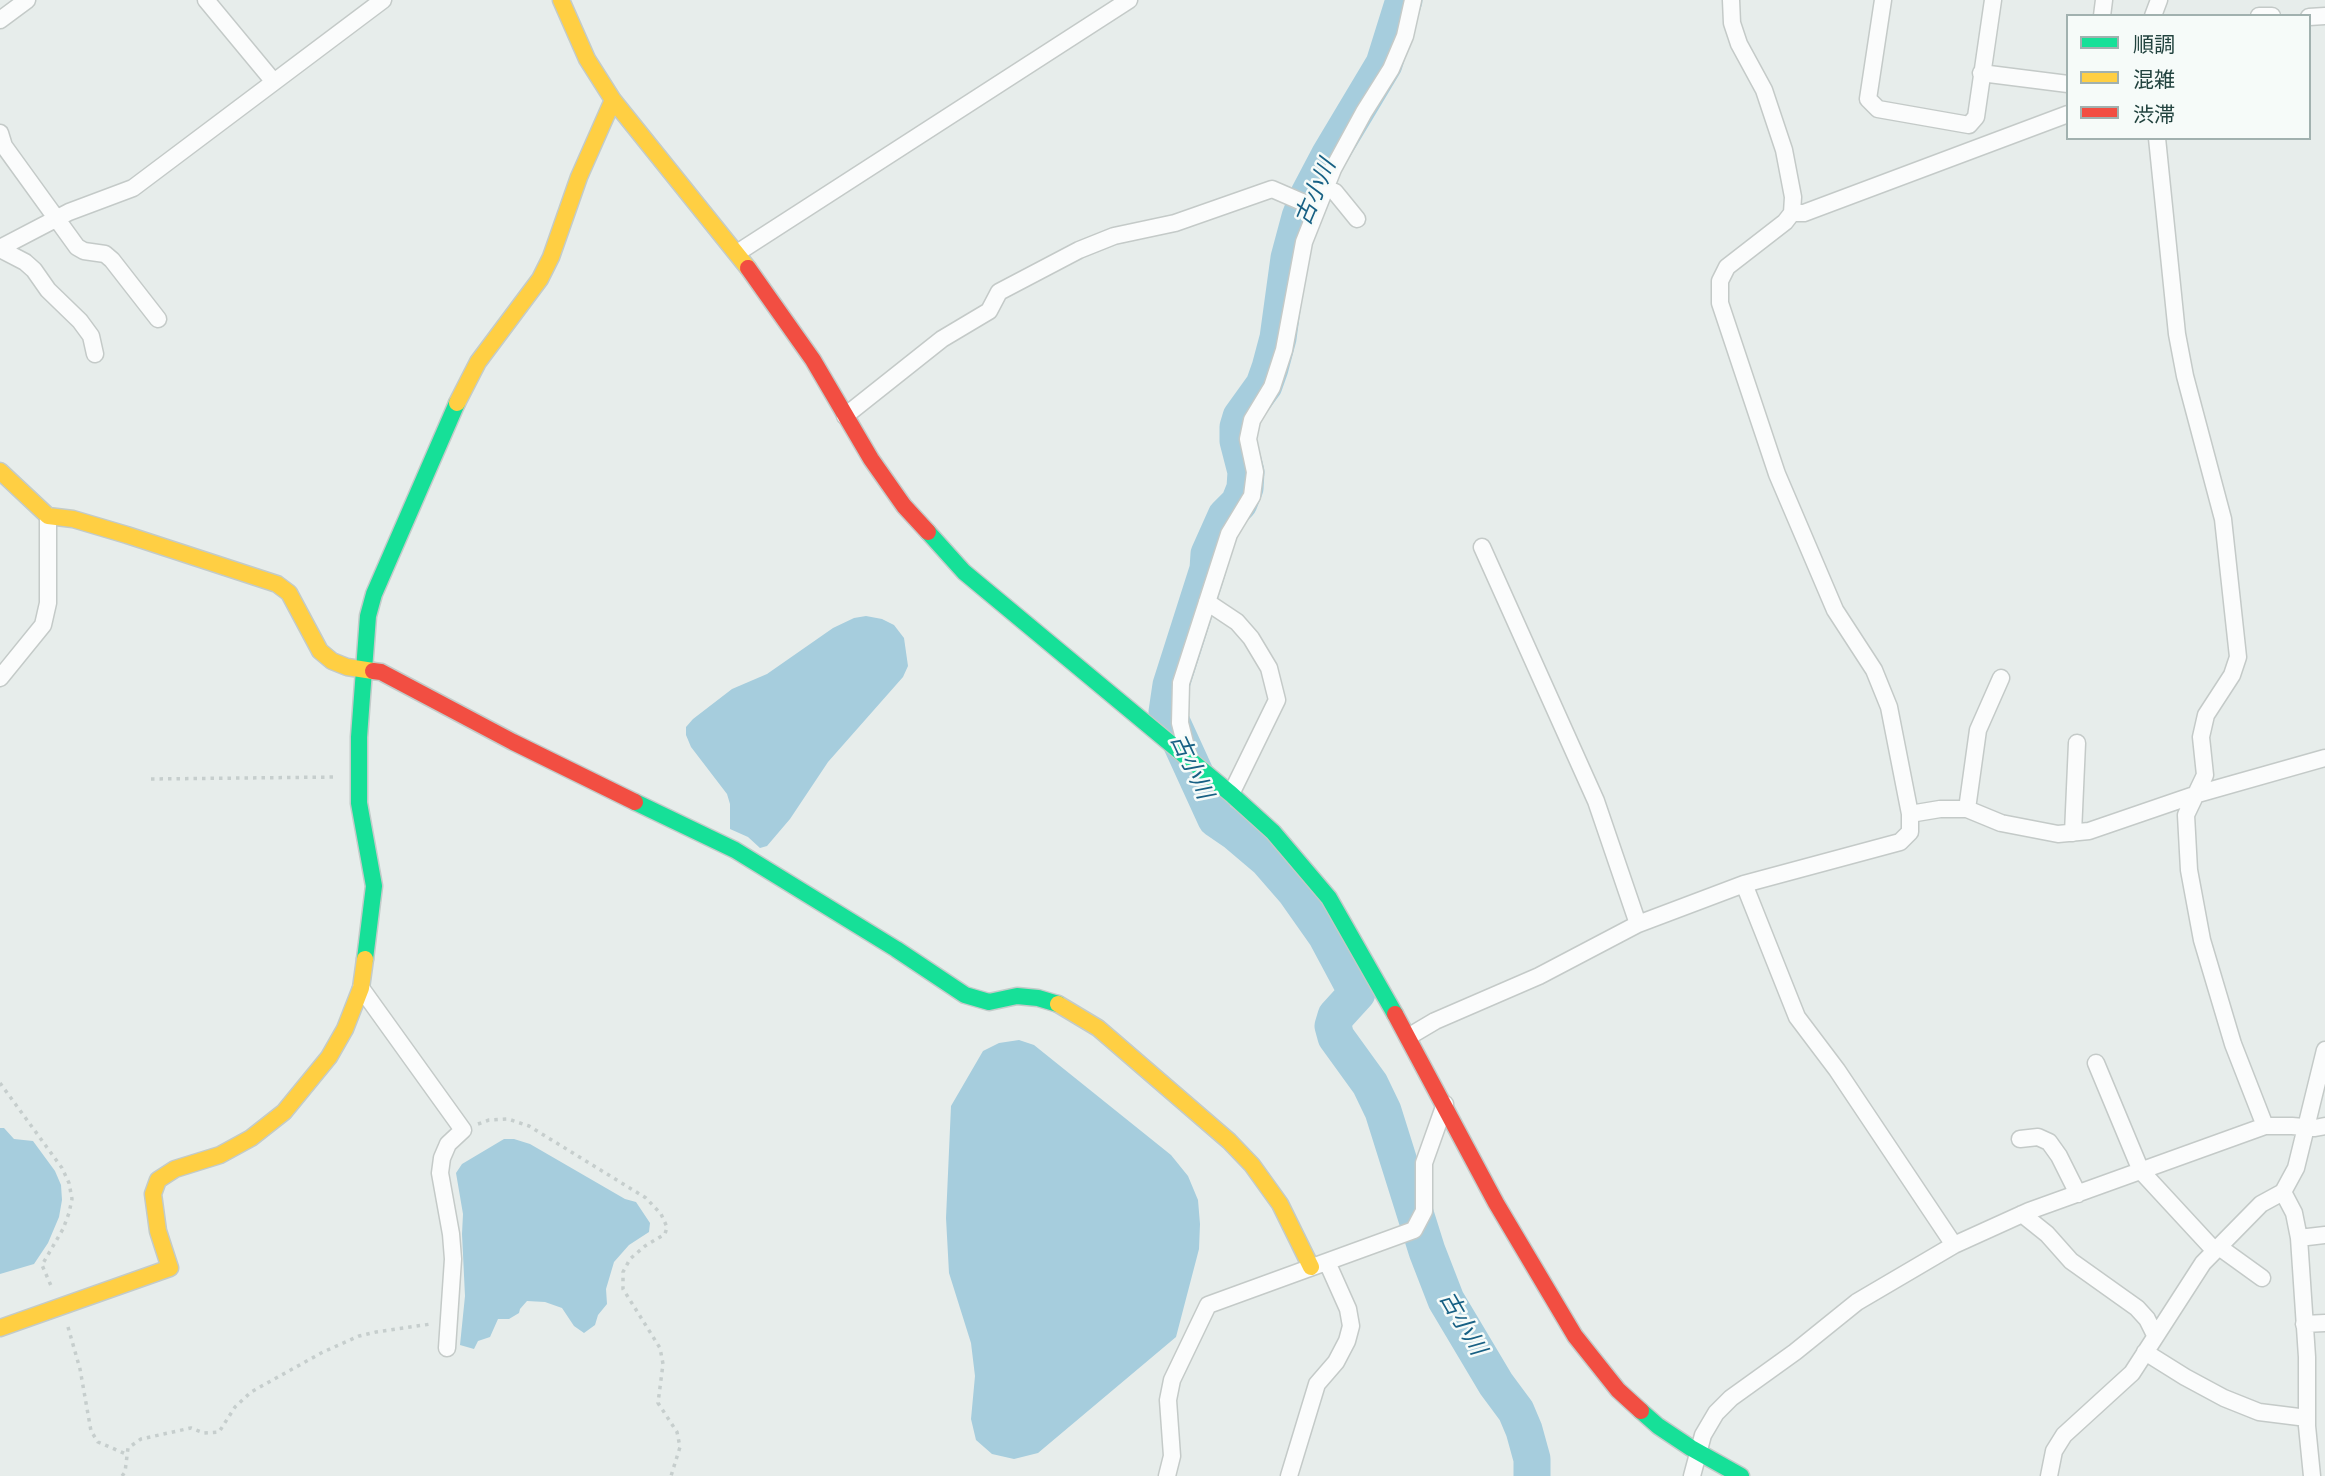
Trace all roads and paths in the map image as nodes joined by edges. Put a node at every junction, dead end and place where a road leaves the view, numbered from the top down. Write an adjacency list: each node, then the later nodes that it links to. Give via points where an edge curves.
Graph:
1 (27, 0): 10 (street)
2 (206, 0): 12 (street)
3 (383, 0): 12 (street)
4 (561, 0): 14 (street, via 587,59)
5 (1129, 0): 24 (street)
6 (1413, 0): 18 (street, via 1391,69)
7 (1731, 0): 20 (street, via 1739,44 1764,90 1784,149)
8 (1883, 0): 11 (street, via 1868,99 1878,109 1969,125 1976,117)
9 (1993, 0): 11 (street)
10 (0, 20)
11 (1981, 73): 13 (street)
12 (274, 82): 21 (street, via 133,188)
13 (2066, 84)
14 (613, 100): 24 (street); 32 (street, via 546,268 478,362 419,484 374,594)
15 (2066, 115): 20 (street, via 1804,213)
16 (0, 133): 21 (street, via 4,146)
17 (2157, 140): 41 (street, via 2177,334 2223,519 2238,657 2206,715 2202,737 2205,775)
18 (1324, 188): 19 (street); 22 (street, via 1335,192)
19 (1316, 208): 27 (street, via 1272,189 1079,250 999,292 989,311 942,339); 31 (street, via 1304,242 1284,350 1272,387 1250,429 1255,472 1252,496 1229,534)
20 (1792, 213): 43 (street, via 1727,267 1720,281 1720,303 1777,474 1835,610 1874,670 1889,707)
21 (56, 218): 23 (street); 25 (street, via 77,247 112,260)
22 (1357, 219)
23 (0, 249): 26 (street, via 34,270 91,336)
24 (737, 253): 27 (street)
25 (158, 319)
26 (95, 354)
27 (845, 416): 37 (street, via 904,506 964,572)
28 (0, 471): 29 (street)
29 (48, 516): 32 (street, via 74,519 277,584 289,593 320,651 332,661); 33 (street, via 44,625)
30 (1482, 547): 46 (street, via 1596,800)
31 (1207, 602): 37 (street, via 1181,683 1180,723); 40 (street, via 1237,622 1251,638 1269,668 1277,701)
32 (363, 670): 38 (street); 66 (street, via 382,672 513,742 735,850 965,995 989,1002 1017,996 1038,998 1062,1005 1098,1028 1229,1141 1252,1165)
33 (0, 678)
34 (2001, 678): 42 (street, via 1979,730)
35 (2077, 743): 44 (street)
36 (2325, 758): 41 (street)
37 (1189, 759): 40 (street)
38 (359, 777): 39 (path); 47 (street, via 359,803 374,886)
39 (151, 779)
40 (1231, 794): 48 (street, via 1273,832 1329,898)
41 (2194, 795): 44 (street); 53 (street, via 2186,815 2189,870 2202,940 2232,1044)
42 (1967, 809): 43 (street); 44 (street, via 2001,823)
43 (1910, 814): 45 (street, via 1910,832 1900,842)
44 (2073, 833)
45 (1744, 884): 46 (street); 64 (street, via 1797,1017)
46 (1638, 924): 48 (street)
47 (361, 988): 56 (street); 68 (street, via 329,1057 284,1112 251,1138 158,1180 154,1206 170,1268)
48 (1408, 1037): 52 (street)
49 (2325, 1050): 55 (street)
50 (2096, 1063): 58 (street)
51 (0, 1083): 68 (path, via 69,1183 69,1213 42,1265)
52 (1444, 1104): 66 (street, via 1424,1163 1424,1211 1414,1230); 77 (street, via 1575,1336 1618,1390 1658,1426)
53 (2265, 1126): 55 (street); 58 (street)
54 (2325, 1126): 55 (street)
55 (2305, 1127): 59 (street, via 2297,1168)
56 (463, 1129): 70 (street, via 448,1144 440,1173 453,1259); 81 (path, via 489,1119 529,1126 646,1198 661,1214 665,1234 630,1259 623,1272 624,1289 660,1348 663,1364 658,1403 677,1432 680,1447)
57 (2020, 1139): 60 (street, via 2038,1137 2049,1142)
58 (2141, 1171): 60 (street); 65 (street)
59 (2283, 1192): 63 (street); 65 (street, via 2262,1204)
60 (2078, 1194): 61 (street)
61 (2022, 1214): 64 (street); 73 (street, via 2071,1261 2137,1308)
62 (2325, 1235): 63 (street)
63 (2299, 1238): 71 (street)
64 (1954, 1245): 77 (street, via 1857,1302 1731,1398 1703,1435)
65 (2217, 1249): 67 (street); 73 (street, via 2203,1262)
66 (1319, 1264): 82 (street, via 1208,1305 1172,1380); 83 (street, via 1348,1308 1351,1326 1336,1362 1317,1384)
67 (2262, 1278)
68 (61, 1308): 72 (street); 78 (path, via 80,1369 91,1431 98,1442)
69 (2325, 1323): 71 (street)
70 (449, 1324): 74 (street); 78 (path, via 359,1336 251,1392 219,1432 204,1433 191,1427 141,1439)
71 (2304, 1324): 76 (street)
72 (0, 1328)
73 (2155, 1335): 75 (street)
74 (447, 1348)
75 (2145, 1352): 76 (street, via 2224,1398 2259,1412); 86 (street, via 2132,1373 2064,1435 2054,1451)
76 (2307, 1418): 79 (street)
77 (1700, 1453): 84 (street); 85 (street)
78 (126, 1454): 80 (path)
79 (2316, 1471)
80 (122, 1476)
81 (671, 1476)
82 (1167, 1476)
83 (1289, 1476)
84 (1692, 1476)
85 (1741, 1476)
86 (2049, 1476)

